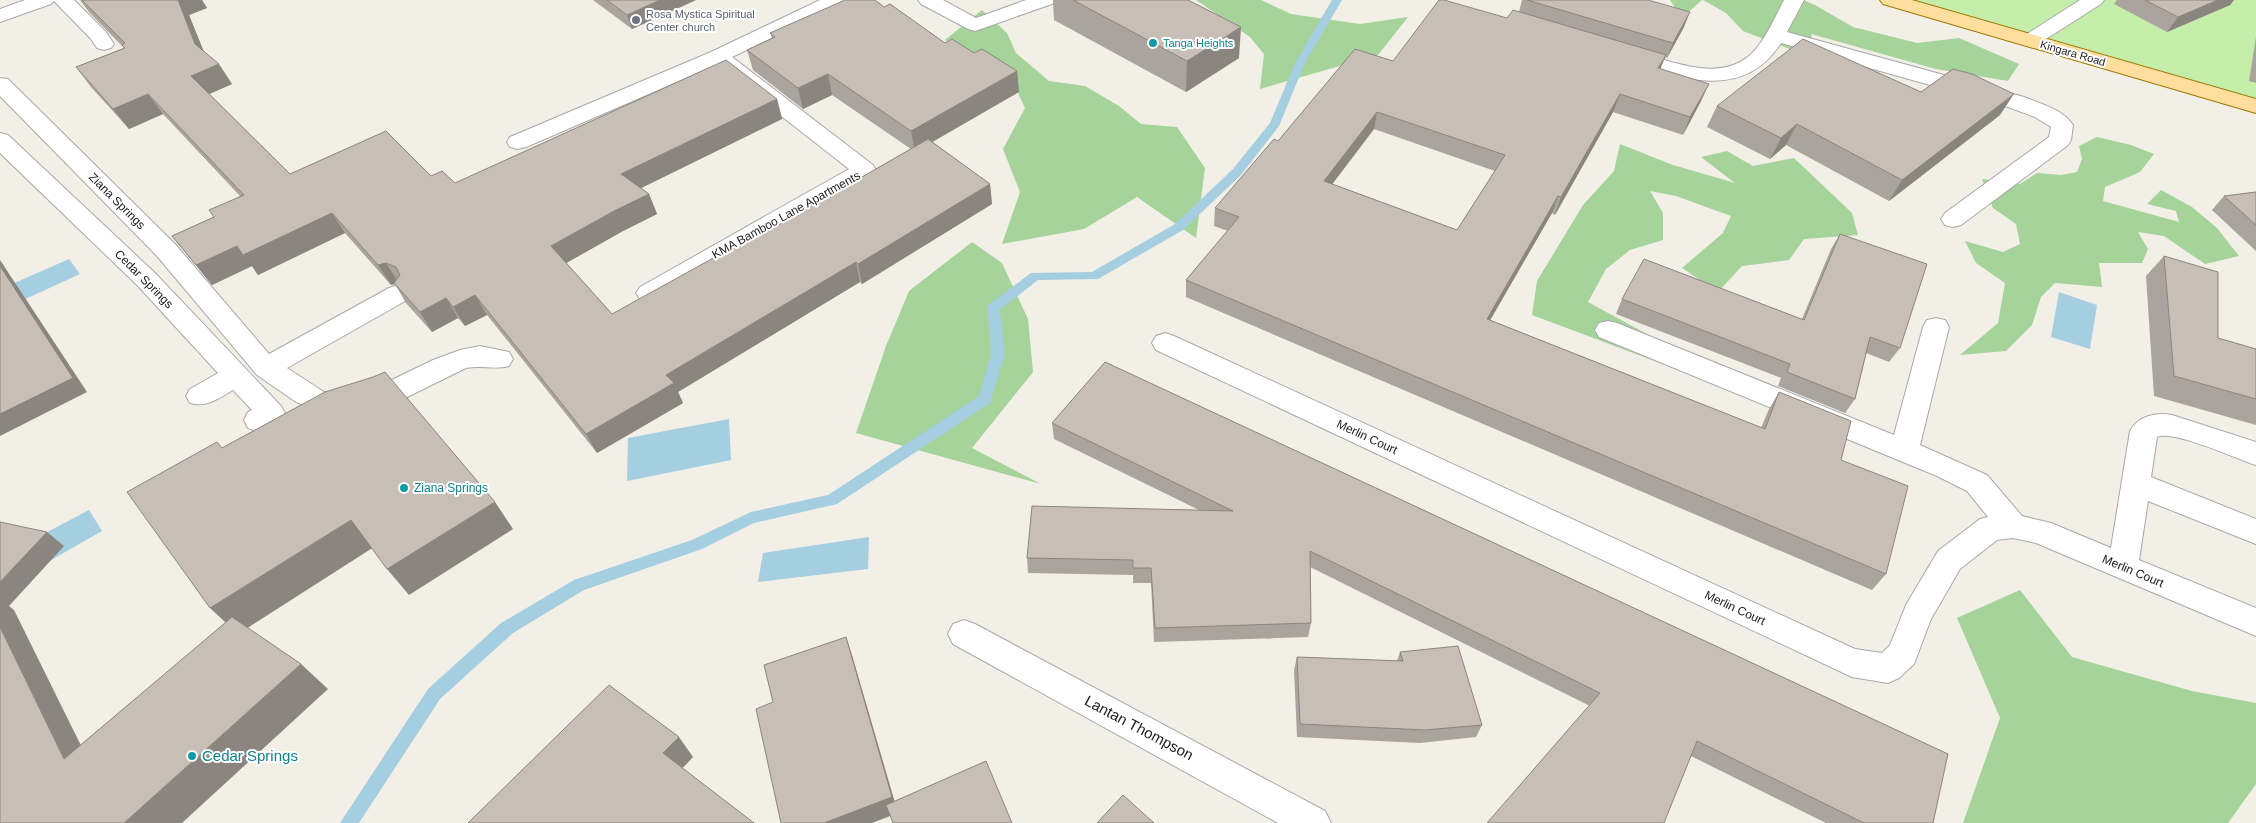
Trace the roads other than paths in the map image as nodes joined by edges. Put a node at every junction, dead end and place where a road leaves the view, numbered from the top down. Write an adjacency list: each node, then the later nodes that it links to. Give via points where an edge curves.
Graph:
1 (44, 0): 9 (street)
2 (63, 0): 12 (street)
3 (836, 0): 14 (street)
4 (928, 0): 5 (street, via 975,25)
5 (1044, 0)
6 (1794, 0): 10 (street)
7 (1890, 0): 11 (main road, Kingara Road)
8 (2094, 0): 11 (street)
9 (0, 16)
10 (1775, 35): 13 (street, via 1758,60 1738,71 1716,75 1690,73); 19 (street, via 2016,102 2043,112 2062,125 2060,140)
11 (2031, 40): 16 (main road, Kingara Road)
12 (104, 44)
13 (1607, 48)
14 (718, 56): 18 (street); 20 (street, KMA Bamboo Lane Apartments, via 865,170)
15 (0, 84): 26 (street, Ziana Springs, via 166,250)
16 (2256, 106)
17 (0, 140): 27 (street, Cedar Springs, via 146,280)
18 (518, 142)
19 (1953, 219)
20 (649, 293)
21 (398, 294): 26 (street)
22 (1936, 327): 30 (street)
23 (1608, 330): 30 (street)
24 (1165, 343): 33 (street, Merlin Court, via 1852,663 1888,668 1903,654 1917,614 1948,560 1990,528)
25 (500, 359): 26 (street, Ziana Springs, via 479,356 460,360 364,404 346,408 318,400)
26 (266, 368)
27 (236, 375): 28 (street); 29 (street, Cedar Springs, via 271,413)
28 (200, 396)
29 (258, 420)
30 (1904, 451): 33 (street, via 1977,483)
31 (2256, 454): 32 (street, via 2187,430 2163,424 2151,426 2144,431)
32 (2136, 484): 34 (street); 35 (street)
33 (2014, 526): 35 (street, Merlin Court, via 2040,532)
34 (2256, 532)
35 (2123, 566): 36 (street, Merlin Court)
36 (2256, 622)
37 (964, 634): 38 (street, Lantan Thompson)
38 (1313, 823)

